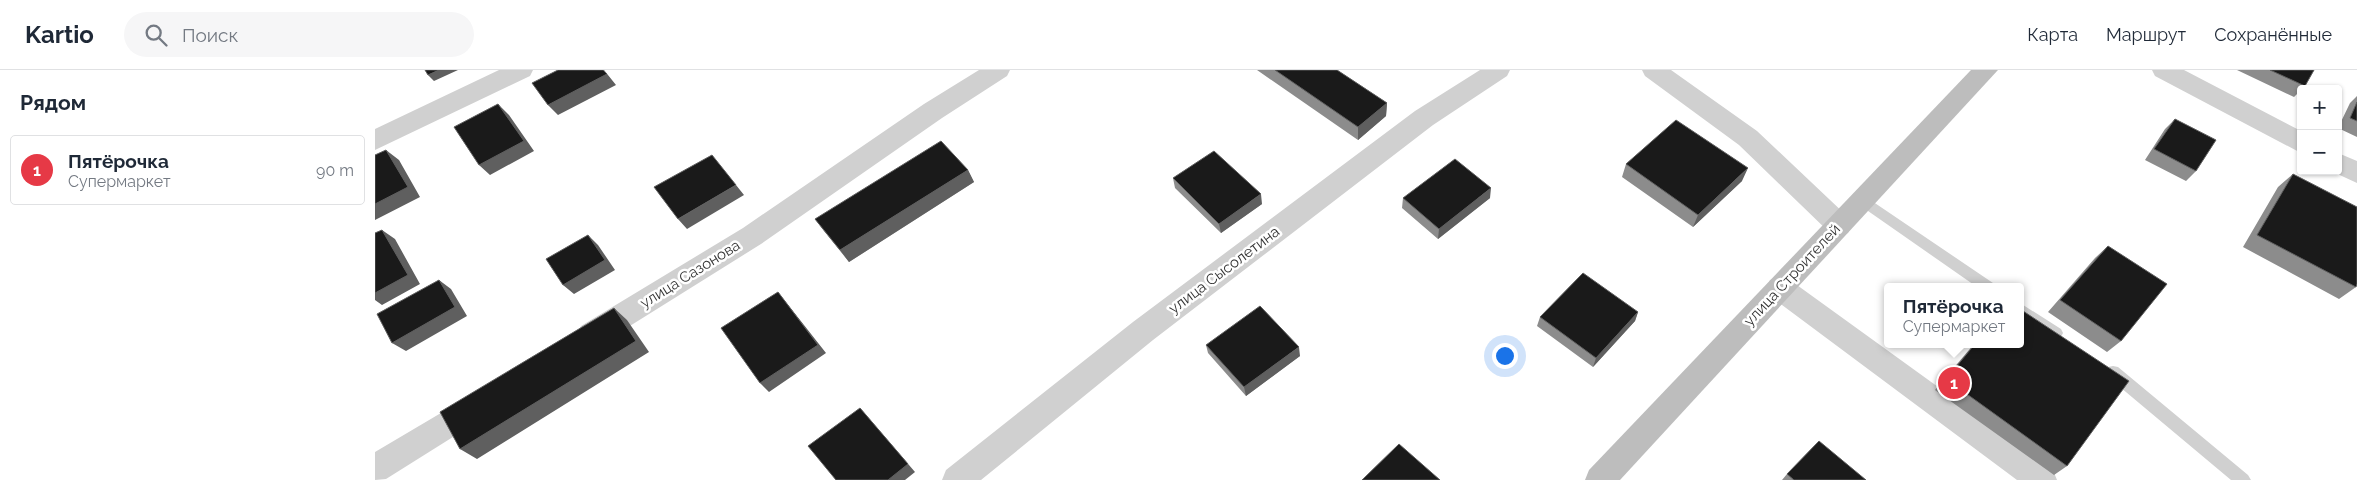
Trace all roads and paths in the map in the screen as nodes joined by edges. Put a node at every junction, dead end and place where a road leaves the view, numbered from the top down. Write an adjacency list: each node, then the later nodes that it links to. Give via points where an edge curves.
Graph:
1 (521, 70): 7 (street)
2 (998, 70): 17 (street, улица Сазонова, via 752,236)
3 (1498, 70): 21 (street, улица Сысолетина, via 1416,124 1143,332)
4 (1654, 70): 12 (street, via 1748,138)
5 (1985, 70): 11 (main road, улица Строителей)
6 (2164, 70): 8 (street)
7 (375, 140)
8 (2297, 141)
9 (2342, 165): 10 (street)
10 (2357, 173)
11 (1863, 200): 12 (main road, улица Строителей); 13 (lane)
12 (1839, 225): 14 (main road, улица Строителей)
13 (1983, 283)
14 (1780, 288): 22 (main road, улица Строителей); 23 (street)
15 (2024, 312): 16 (lane)
16 (2066, 340)
17 (568, 350)
18 (2097, 361): 24 (lane)
19 (501, 392): 20 (street)
20 (375, 470)
21 (957, 480)
22 (1600, 480)
23 (2042, 480)
24 (2243, 480)

